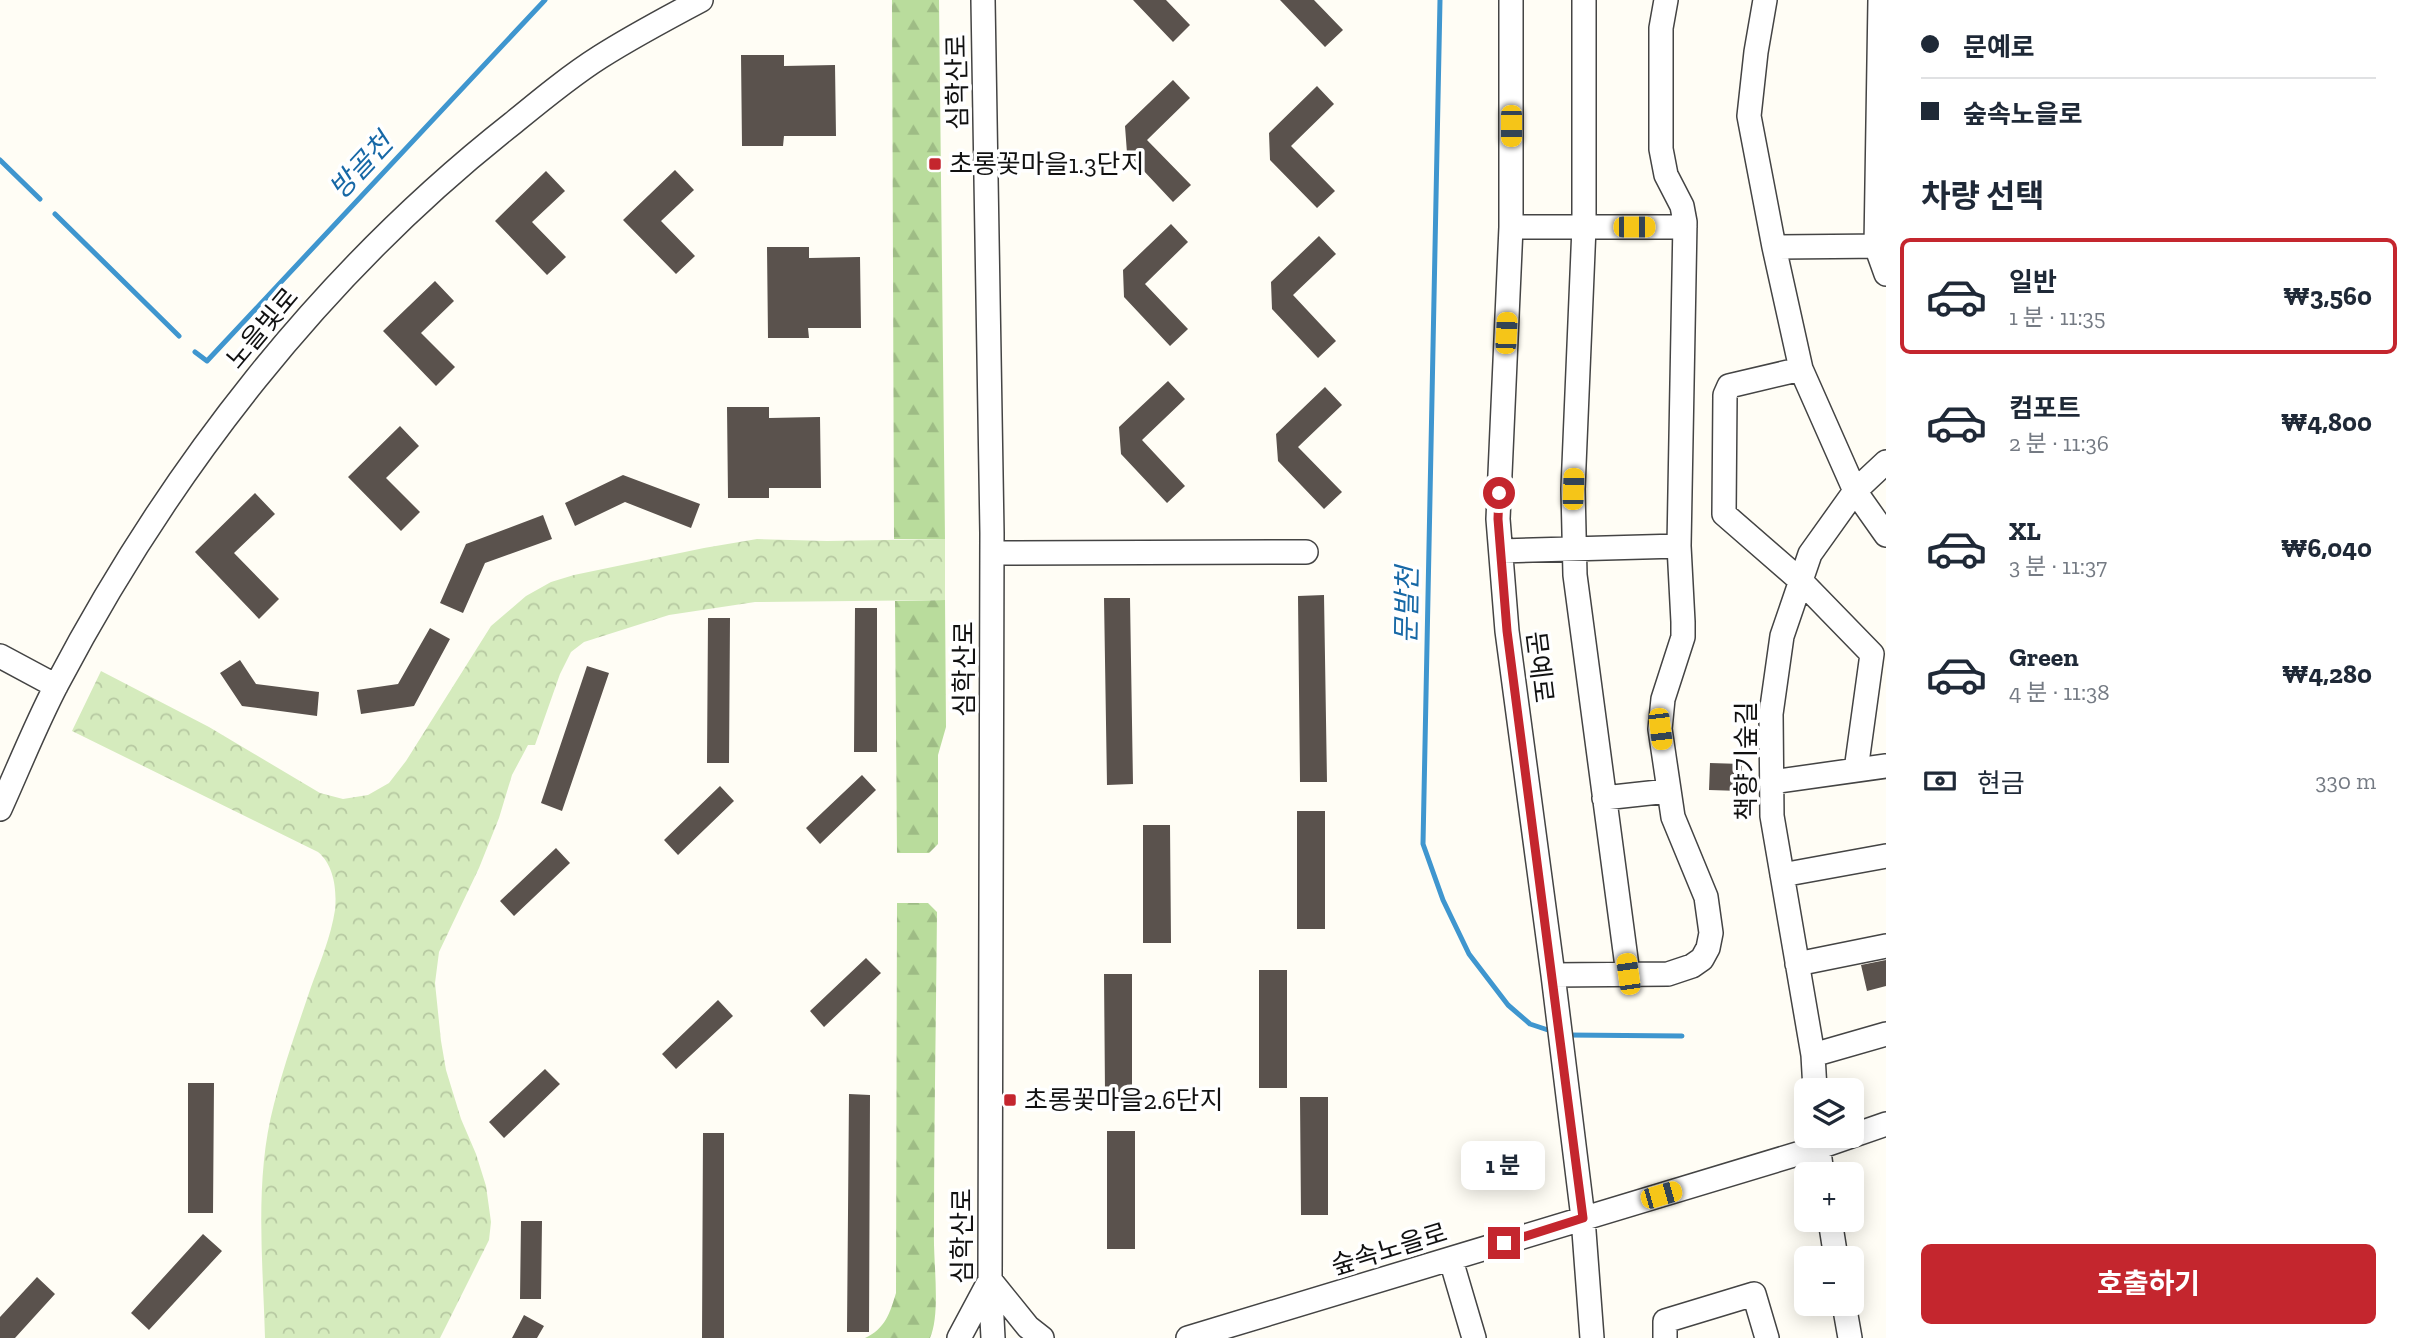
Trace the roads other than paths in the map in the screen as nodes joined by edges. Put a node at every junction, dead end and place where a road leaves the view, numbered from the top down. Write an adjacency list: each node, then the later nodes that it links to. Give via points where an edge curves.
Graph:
1 (701, 0): 25 (street, 노을빛로, via 598,58 481,148 313,310 172,490)
2 (984, 0): 22 (street, 심학산로)
3 (1511, 0): 8 (street, 문예로)
4 (1584, 0): 9 (street)
5 (1666, 0): 10 (street, via 1661,28 1662,162 1682,206)
6 (1765, 0): 12 (street, via 1749,116)
7 (1880, 0): 11 (street)
8 (1511, 227): 9 (street); 20 (street, 문예로, via 1498,519)
9 (1584, 227): 10 (street); 19 (street)
10 (1685, 227): 18 (street)
11 (1881, 246): 12 (street); 13 (street)
12 (1774, 247): 14 (street)
13 (1886, 274)
14 (1801, 369): 16 (street); 23 (street, via 1729,386 1725,395 1724,514)
15 (1886, 462): 16 (street, 책향기숲길)
16 (1855, 491): 17 (street); 23 (street, 책향기숲길, via 1810,554)
17 (1886, 535)
18 (1679, 546): 19 (street); 29 (street, via 1683,637 1660,713)
19 (1574, 550): 20 (street); 30 (street)
20 (1501, 551): 37 (street, 문예로, via 1507,631)
21 (1306, 552): 22 (street)
22 (992, 553): 46 (street, 심학산로)
23 (1801, 581): 27 (street, via 1872,654); 28 (street, 책향기숲길, via 1782,636 1770,714)
24 (0, 656): 25 (street)
25 (56, 686): 31 (street, 노을빛로)
26 (1886, 766): 27 (street)
27 (1856, 770): 28 (street)
28 (1771, 782): 33 (street, 책향기숲길)
29 (1668, 791): 30 (street); 36 (street, via 1673,817 1706,897 1711,933 1708,948 1702,959 1682,970)
30 (1605, 798): 36 (street)
31 (0, 809)
32 (1886, 856): 33 (street)
33 (1782, 875): 35 (street, 책향기숲길)
34 (1886, 946): 35 (street)
35 (1797, 964): 39 (street, 책향기숲길)
36 (1628, 974): 37 (street)
37 (1553, 975): 44 (street, 문예로)
38 (1886, 1034): 39 (street)
39 (1813, 1055): 40 (street, 책향기숲길)
40 (1814, 1078)
41 (1886, 1124): 42 (street, 숲속노을로)
42 (1864, 1130)
43 (1799, 1148): 44 (street, 숲속노을로)
44 (1583, 1218): 45 (street, 숲속노을로); 53 (street, 문예로)
45 (1451, 1260): 51 (street, 숲속노을로); 52 (street)
46 (990, 1280): 48 (street); 49 (street, 심학산로); 50 (street)
47 (1846, 1316): 56 (street)
48 (959, 1338)
49 (993, 1338)
50 (1042, 1338)
51 (1188, 1338)
52 (1474, 1338)
53 (1592, 1338)
54 (1665, 1338): 55 (street, via 1665,1321 1755,1294)
55 (1767, 1338)
56 (1850, 1338)

